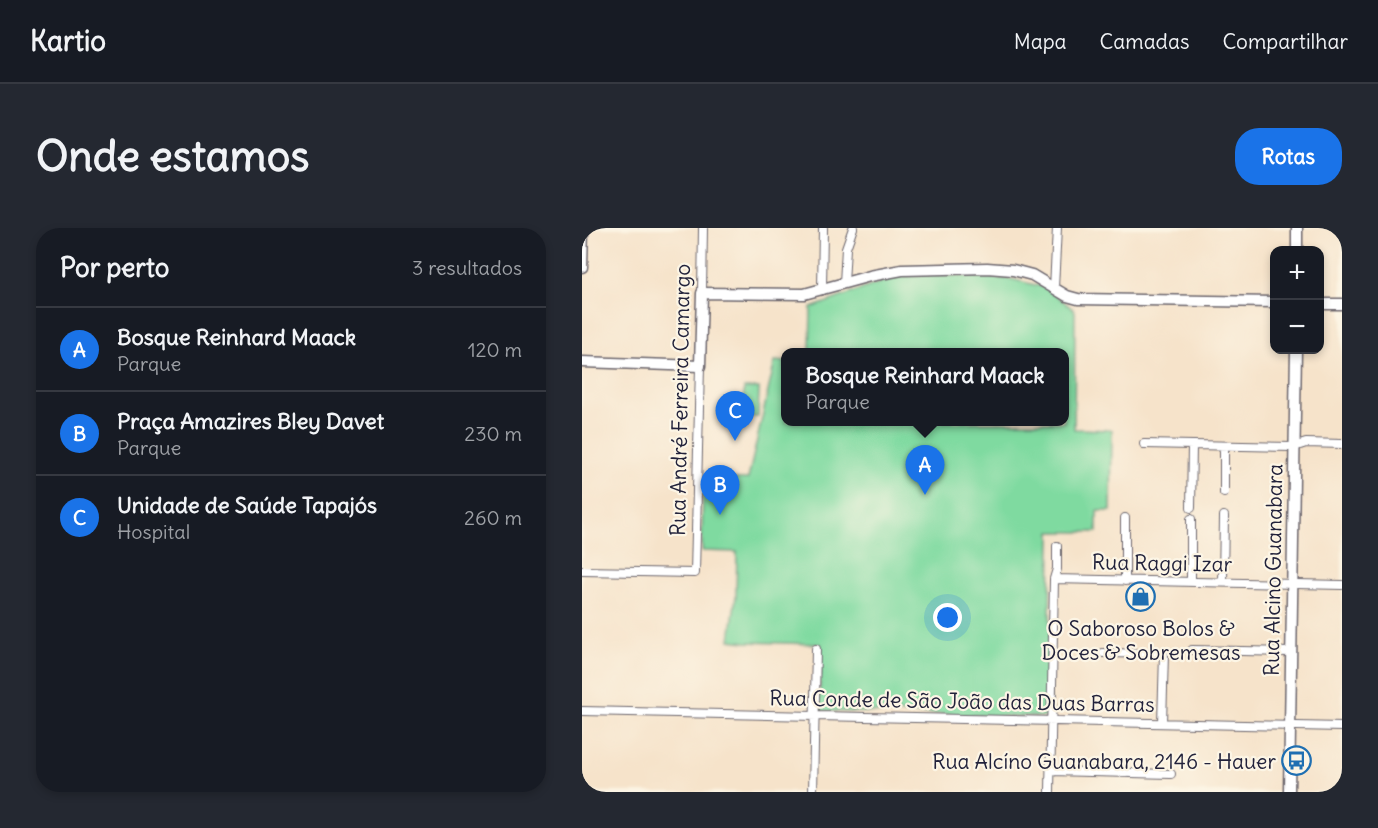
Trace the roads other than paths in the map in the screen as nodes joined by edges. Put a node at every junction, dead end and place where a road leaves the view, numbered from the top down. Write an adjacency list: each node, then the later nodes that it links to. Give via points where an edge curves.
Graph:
1 (583, 228): 8 (street)
2 (703, 228): 12 (street, Rua André Ferreira Camargo)
3 (824, 228): 11 (street)
4 (853, 228): 9 (street, via 846,248)
5 (1057, 228): 10 (street)
6 (1297, 228): 7 (street)
7 (1297, 246)
8 (582, 267)
9 (844, 283): 10 (street, via 916,269 987,268 1022,272); 11 (street)
10 (1054, 288): 13 (street, via 1078,299)
11 (822, 290): 12 (street, via 796,295)
12 (702, 293): 18 (street, Rua André Ferreira Camargo)
13 (1270, 302)
14 (1324, 304): 15 (street)
15 (1342, 304)
16 (1296, 354): 23 (street, Rua Alcino Guanabara)
17 (582, 362): 18 (street)
18 (700, 366): 30 (street, Rua André Ferreira Camargo, via 695,573)
19 (1144, 444): 21 (street)
20 (1342, 444): 23 (street, via 1306,443)
21 (1192, 445): 22 (street); 25 (street)
22 (1224, 446): 23 (street); 24 (street)
23 (1294, 447): 35 (street, Rua Alcino Guanabara)
24 (1224, 493)
25 (1191, 508)
26 (1224, 516): 34 (street)
27 (1125, 518): 32 (street)
28 (1191, 519): 33 (street)
29 (1057, 546): 31 (street)
30 (582, 571)
31 (1054, 579): 32 (street, Rua Raggi Izar); 43 (street)
32 (1125, 580): 33 (street, Rua Raggi Izar)
33 (1191, 582): 34 (street, Rua Raggi Izar)
34 (1223, 582): 35 (street, Rua Raggi Izar)
35 (1292, 584): 36 (street, Rua Raggi Izar); 39 (street, Rua Alcino Guanabara)
36 (1342, 585)
37 (816, 649): 42 (street)
38 (1192, 651): 39 (street)
39 (1291, 652): 45 (street, Rua Alcino Guanabara)
40 (1102, 653): 44 (street, via 1164,654)
41 (582, 711): 42 (street, Rua Conde de São João das Duas Barras)
42 (814, 716): 43 (street, Rua Conde de São João das Duas Barras); 49 (street)
43 (1052, 721): 44 (street, Rua Conde de São João das Duas Barras); 47 (street)
44 (1162, 723): 45 (street, Rua Conde de São João das Duas Barras)
45 (1290, 726): 46 (street, Rua Conde de São João das Duas Barras); 51 (street, Rua Alcino Guanabara)
46 (1342, 727)
47 (1051, 771): 48 (street); 50 (street)
48 (1171, 774)
49 (813, 792)
50 (1050, 792)
51 (1289, 792)

